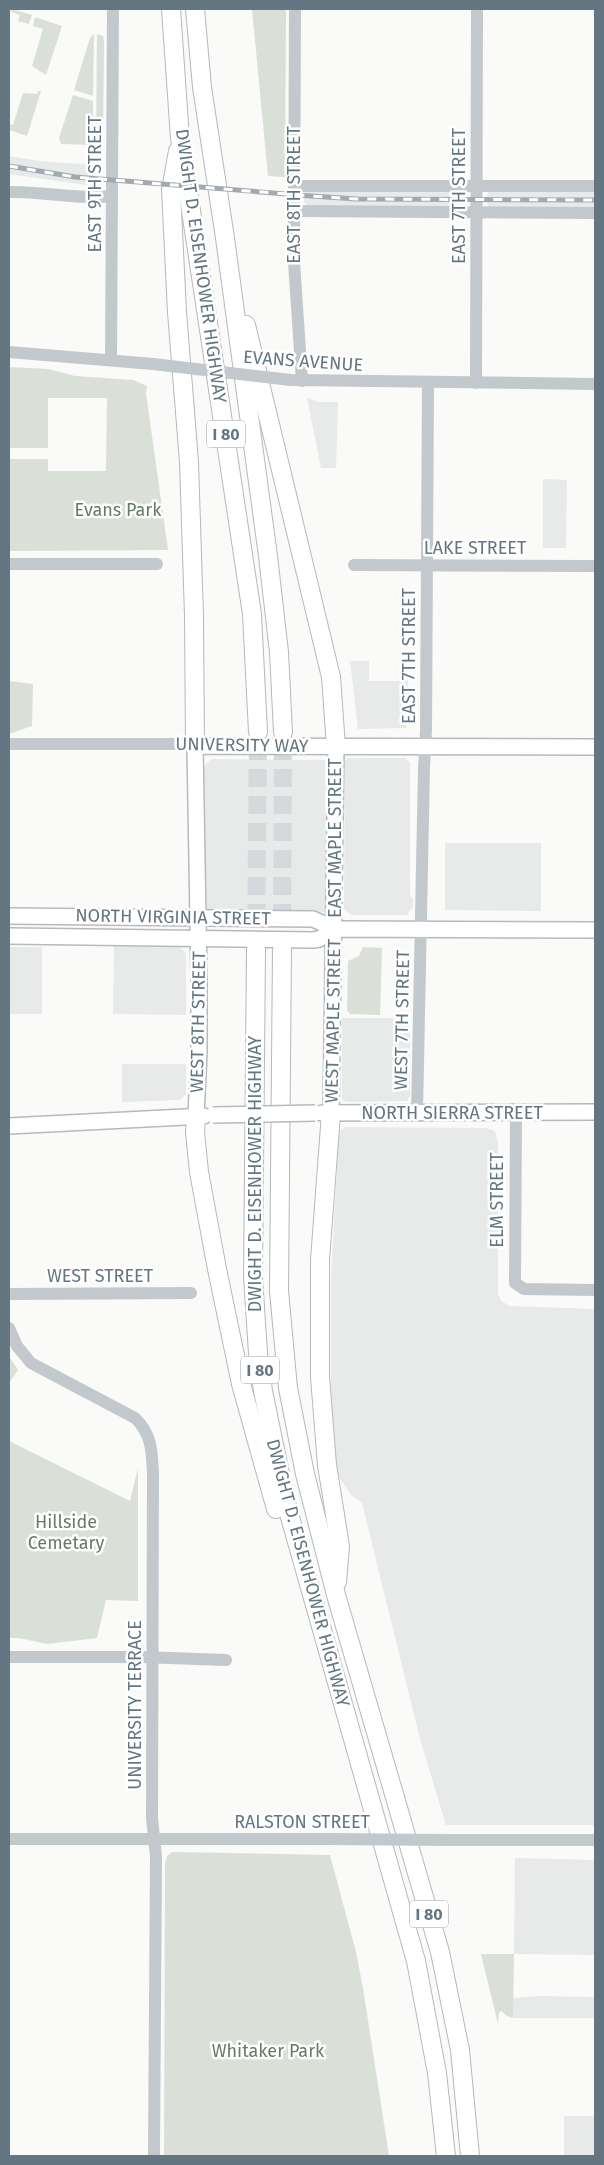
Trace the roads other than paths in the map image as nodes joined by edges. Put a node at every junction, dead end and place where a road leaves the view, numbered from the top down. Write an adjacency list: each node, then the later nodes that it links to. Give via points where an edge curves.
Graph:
1 (113, 9): 11 (street, EAST 9TH STREET)
2 (171, 9): 6 (highway, DWIGHT D. EISENHOWER HIGHWAY / I 80)
3 (195, 9): 15 (highway, DWIGHT D. EISENHOWER HIGHWAY / I 80, via 202,87)
4 (295, 9): 7 (street, EAST 8TH STREET)
5 (477, 9): 8 (street, EAST 7TH STREET)
6 (180, 138): 27 (highway, DWIGHT D. EISENHOWER HIGHWAY / I 80, via 248,586); 30 (highway, via 171,190 189,462)
7 (294, 186): 8 (street); 12 (street, EAST 8TH STREET)
8 (477, 186): 9 (street); 13 (street, EAST 7TH STREET)
9 (595, 186)
10 (9, 192): 11 (street, via 30,191 91,198)
11 (112, 196): 17 (street, EAST 9TH STREET)
12 (294, 211): 13 (street); 18 (street, EAST 8TH STREET)
13 (477, 212): 14 (street); 20 (street, EAST 7TH STREET)
14 (595, 213)
15 (225, 238): 28 (highway, DWIGHT D. EISENHOWER HIGHWAY / I 80, via 268,556 279,652); 32 (highway, via 331,677)
16 (9, 352): 17 (street, EVANS AVENUE)
17 (112, 360): 18 (street, EVANS AVENUE, bridge)
18 (297, 380): 19 (street, EVANS AVENUE)
19 (428, 383): 20 (street, EVANS AVENUE); 25 (street, EAST 7TH STREET)
20 (476, 383): 21 (street, EVANS AVENUE)
21 (595, 384)
22 (9, 564): 23 (street)
23 (157, 564)
24 (354, 565): 25 (street, LAKE STREET)
25 (427, 566): 26 (street, LAKE STREET); 31 (street, EAST 7TH STREET)
26 (595, 566)
27 (258, 732)
28 (283, 732)
29 (9, 744): 30 (street, UNIVERSITY WAY)
30 (195, 746): 32 (main road, UNIVERSITY WAY); 35 (main road)
31 (425, 746): 32 (main road, UNIVERSITY WAY); 33 (main road, UNIVERSITY WAY); 36 (street, EAST 7TH STREET)
32 (336, 747): 37 (main road, EAST MAPLE STREET)
33 (595, 747)
34 (9, 916): 35 (main road, NORTH VIRGINIA STREET)
35 (198, 928): 37 (main road, NORTH VIRGINIA STREET, via 313,940); 37 (main road, NORTH VIRGINIA STREET, via 313,919); 39 (main road, NORTH VIRGINIA STREET); 46 (main road, WEST 8TH STREET, via 199,1052)
36 (421, 928): 37 (main road, NORTH VIRGINIA STREET); 38 (main road, NORTH VIRGINIA STREET); 44 (street, WEST 7TH STREET)
37 (334, 930): 43 (main road, WEST MAPLE STREET)
38 (595, 930)
39 (9, 936)
40 (256, 949): 56 (highway, DWIGHT D. EISENHOWER HIGHWAY / I 80, via 253,1277 261,1382 286,1503)
41 (282, 949): 52 (highway, DWIGHT D. EISENHOWER HIGHWAY / I 80, via 279,1291 282,1340 297,1436)
42 (595, 1112): 45 (main road, NORTH SIERRA STREET)
43 (323, 1113): 44 (main road, NORTH SIERRA STREET); 46 (main road, NORTH SIERRA STREET, bridge); 52 (highway, via 319,1361 326,1456 340,1546)
44 (417, 1113): 45 (main road, NORTH SIERRA STREET)
45 (516, 1113): 48 (street, ELM STREET, via 514,1279 517,1286 524,1289)
46 (204, 1116): 47 (main road, NORTH SIERRA STREET); 56 (highway, via 195,1132 199,1172 241,1384 316,1649)
47 (9, 1126)
48 (595, 1290)
49 (9, 1294): 50 (street, WEST STREET)
50 (191, 1294)
51 (9, 1328): 54 (street, UNIVERSITY TERRACE, via 17,1346 31,1363 135,1418 146,1431 152,1454)
52 (336, 1595): 62 (highway, DWIGHT D. EISENHOWER HIGHWAY / I 80, via 440,1952 460,2050)
53 (9, 1657): 54 (street)
54 (152, 1658): 55 (street); 58 (street, UNIVERSITY TERRACE)
55 (226, 1660)
56 (365, 1778): 61 (highway, DWIGHT D. EISENHOWER HIGHWAY / I 80, via 424,1998 437,2073)
57 (9, 1839): 58 (street, RALSTON STREET)
58 (154, 1840): 59 (street, RALSTON STREET, bridge); 60 (street, UNIVERSITY TERRACE)
59 (595, 1840)
60 (154, 2156)
61 (446, 2156)
62 (470, 2156)

